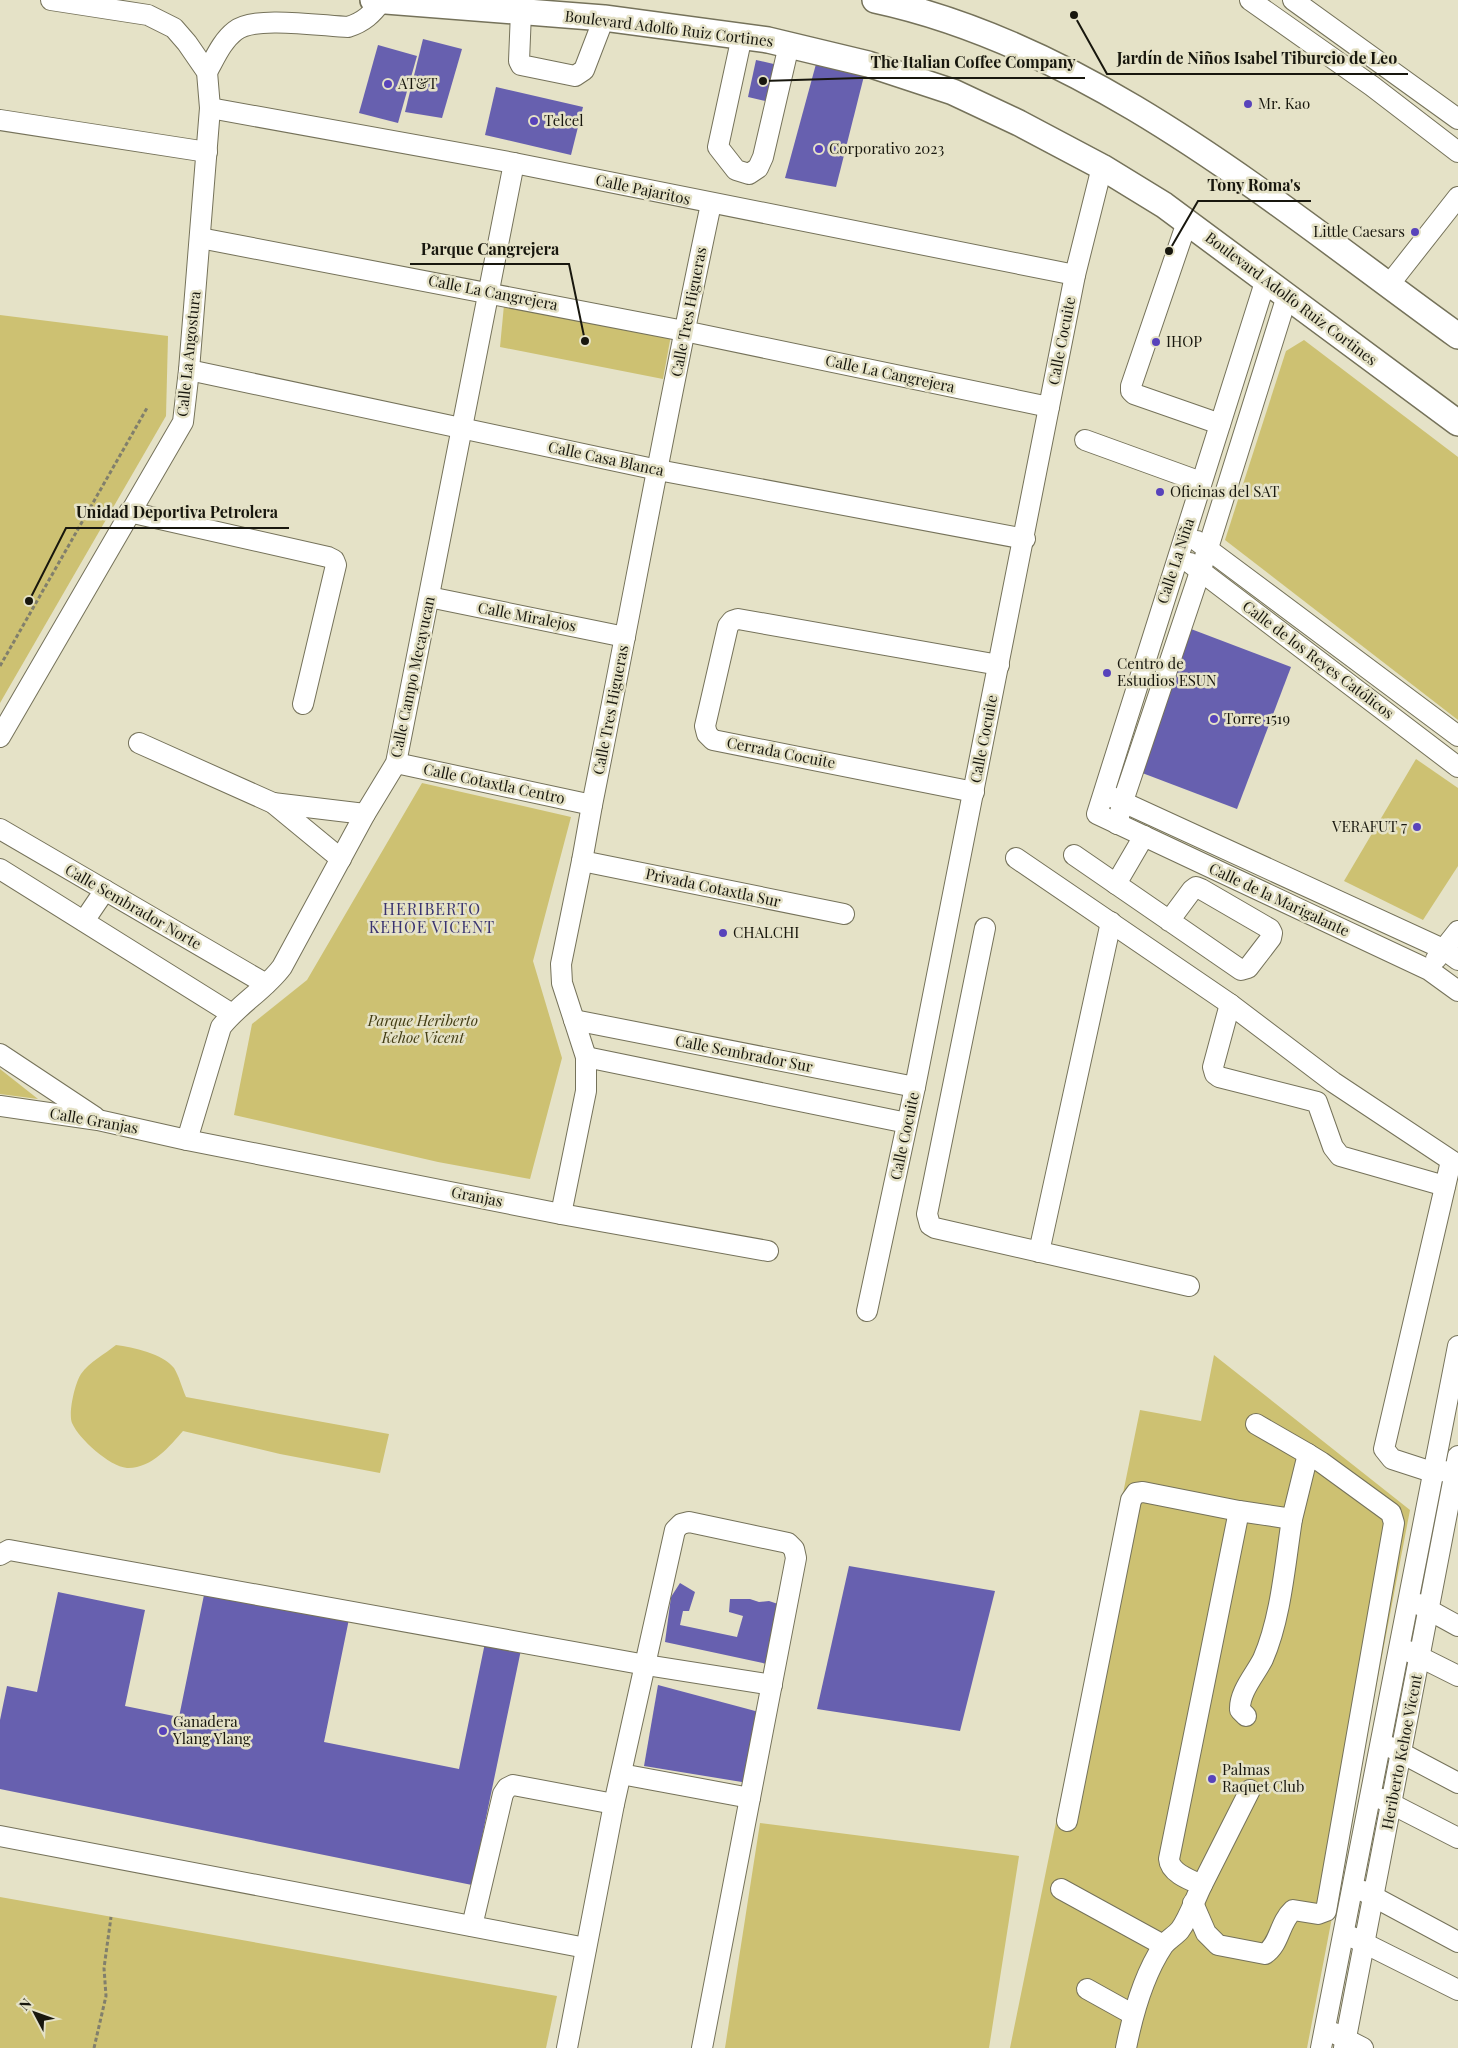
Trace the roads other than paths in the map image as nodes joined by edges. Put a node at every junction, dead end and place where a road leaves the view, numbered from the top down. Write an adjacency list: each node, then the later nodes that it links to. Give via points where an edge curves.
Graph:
1 (51, 0): 11 (street, Calle La Angostura, via 162,20 187,43)
2 (378, 0): 6 (main road, Boulevard Adolfo Ruiz Cortines); 11 (street, via 370,16 348,28 268,22 236,29)
3 (875, 0): 26 (main road, via 962,26 1024,50 1096,85 1166,127 1316,230)
4 (1250, 0): 12 (street)
5 (1293, 0): 10 (street)
6 (521, 12): 7 (main road, Boulevard Adolfo Ruiz Cortines); 7 (street, via 521,65 575,76 584,70)
7 (604, 18): 8 (main road, Boulevard Adolfo Ruiz Cortines)
8 (742, 36): 9 (main road, Boulevard Adolfo Ruiz Cortines); 9 (street, via 718,147 736,170 749,174 758,168 763,157)
9 (790, 45): 19 (main road, Boulevard Adolfo Ruiz Cortines, via 868,64 953,92)
10 (1386, 66): 12 (street); 14 (street)
11 (207, 72): 13 (street, Calle La Angostura)
12 (1372, 86): 17 (street)
13 (210, 108): 16 (street, Calle La Angostura); 18 (street, Calle Pajaritos)
14 (1458, 119)
15 (0, 120): 16 (street)
16 (206, 152): 23 (street, Calle La Angostura)
17 (1458, 152)
18 (514, 163): 21 (street, Calle Pajaritos); 27 (street, Calle Campo Mecayucan)
19 (1102, 167): 22 (main road, Boulevard Adolfo Ruiz Cortines); 24 (street, Calle Cocuite)
20 (1458, 197): 26 (street)
21 (711, 204): 24 (street, Calle Pajaritos); 29 (street, Calle Tres Higueras)
22 (1187, 222): 25 (main road, Boulevard Adolfo Ruiz Cortines); 34 (street, via 1131,391)
23 (200, 238): 27 (street, Calle La Cangrejera); 31 (street, Calle La Angostura)
24 (1076, 275): 32 (street, Calle Cocuite)
25 (1266, 279): 28 (main road, Boulevard Adolfo Ruiz Cortines); 34 (street, Calle La Niña)
26 (1388, 286): 30 (main road)
27 (489, 292): 29 (street, Calle La Cangrejera); 35 (street, Calle Campo Mecayucan)
28 (1287, 296): 33 (main road, Boulevard Adolfo Ruiz Cortines); 42 (street, Calle La Niña)
29 (684, 331): 32 (street, Calle La Cangrejera); 37 (street, Calle Tres Higueras)
30 (1458, 336)
31 (190, 370): 35 (street, Calle Casa Blanca); 39 (street, Calle La Angostura, via 182,422)
32 (1049, 407): 41 (street, Calle Cocuite)
33 (1458, 423)
34 (1220, 424): 38 (street, Calle La Niña)
35 (462, 429): 37 (street, Calle Casa Blanca); 45 (street, Calle Campo Mecayucan)
36 (1085, 440): 38 (street)
37 (658, 470): 41 (street, Calle Casa Blanca); 46 (street, Calle Tres Higueras)
38 (1202, 482): 40 (street, Calle La Niña)
39 (129, 512): 48 (street, via 334,560 336,565); 50 (street, Calle La Angostura)
40 (1186, 532): 42 (street, Calle de los Reyes Católicos); 43 (street, Calle La Niña)
41 (1025, 539): 47 (street, Calle Cocuite)
42 (1208, 548): 44 (street, Calle La Niña); 49 (street, Calle de los Reyes Católicos)
43 (1179, 554): 44 (street, Calle de los Reyes Católicos); 55 (street, Calle La Niña)
44 (1200, 571): 53 (street, Calle de los Reyes Católicos); 56 (street, Calle La Niña)
45 (429, 597): 46 (street, Calle Miralejos); 52 (street, Calle Campo Mecayucan)
46 (625, 637): 58 (street, Calle Tres Higueras)
47 (998, 665): 54 (street, Calle Cocuite); 54 (street, Cerrada Cocuite, via 732,621 728,626 705,726 706,734 713,740)
48 (303, 704)
49 (1458, 736)
50 (0, 737)
51 (139, 743): 57 (street)
52 (396, 763): 58 (street, Calle Cotaxtla Centro); 59 (street, Calle Campo Mecayucan)
53 (1458, 766)
54 (974, 792): 87 (street, Calle Cocuite)
55 (1103, 792): 56 (street, Calle de la Marigalante); 60 (street, Calle La Niña)
56 (1123, 802): 61 (street, Calle La Niña); 77 (street, Calle de la Marigalante)
57 (273, 803): 59 (street); 66 (street)
58 (592, 805): 67 (street, Calle Tres Higueras)
59 (365, 814): 66 (street, Calle Campo Mecayucan)
60 (1097, 814): 61 (street, Calle de la Marigalante)
61 (1117, 824): 63 (street, Calle de la Marigalante)
62 (0, 829): 70 (street, Calle Sembrador Norte)
63 (1144, 836): 69 (street); 78 (street, Calle de la Marigalante)
64 (1074, 855): 69 (street)
65 (1016, 858): 74 (street)
66 (341, 859): 80 (street, Calle Campo Mecayucan, via 282,967)
67 (582, 861): 71 (street, Privada Cotaxtla Sur); 83 (street, Calle Tres Higueras, via 560,974)
68 (0, 869): 73 (street)
69 (1116, 884): 72 (street)
70 (105, 890): 73 (street); 80 (street, Calle Sembrador Norte)
71 (844, 914)
72 (1169, 920): 72 (street, via 1241,970 1248,968 1272,933 1196,888)
73 (84, 921): 82 (street)
74 (1111, 922): 81 (street); 97 (street)
75 (985, 928): 97 (street, via 927,1220 935,1228)
76 (1458, 931): 77 (street)
77 (1450, 954): 78 (street)
78 (1429, 970): 79 (street, Calle de la Marigalante)
79 (1455, 982)
80 (266, 984): 82 (street, Calle Campo Mecayucan)
81 (1230, 1004): 86 (street); 88 (street, via 1215,1074)
82 (232, 1014): 92 (street, Calle Campo Mecayucan, via 217,1038)
83 (574, 1020): 85 (street, Calle Tres Higueras); 87 (street, Calle Sembrador Sur)
84 (0, 1054): 90 (street)
85 (586, 1057): 91 (street); 95 (street, Calle Tres Higueras, via 586,1091)
86 (1333, 1082): 88 (street); 93 (street)
87 (915, 1087): 91 (street, Calle Cocuite)
88 (1317, 1102): 94 (street, via 1333,1147 1340,1156)
89 (0, 1106): 90 (street, Calle Granjas)
90 (98, 1120): 92 (street, Calle Granjas)
91 (907, 1123): 99 (street, Calle Cocuite)
92 (187, 1140): 95 (street, Granjas)
93 (1455, 1163): 94 (street)
94 (1445, 1186): 104 (street, via 1384,1449 1392,1459)
95 (561, 1214): 96 (street, Granjas)
96 (768, 1251)
97 (1039, 1252): 98 (street)
98 (1189, 1286)
99 (867, 1311)
100 (1457, 1357): 104 (street)
101 (1256, 1424): 102 (street)
102 (1308, 1454): 108 (street); 138 (street, via 1391,1513 1394,1523 1326,1911 1318,1914 1292,1910 1273,1950 1265,1954 1218,1945)
103 (1457, 1466): 104 (street); 107 (street, Heriberto Kehoe Vicent)
104 (1432, 1472): 105 (street)
105 (1428, 1505): 107 (street); 110 (street)
106 (1239, 1511): 108 (street); 128 (street, via 1143,1492 1136,1493 1131,1500); 131 (street, via 1169,1859 1173,1870)
107 (1452, 1518): 111 (street, Heriberto Kehoe Vicent)
108 (1292, 1519): 118 (street, via 1274,1626 1263,1658 1240,1701 1240,1710)
109 (0, 1554): 115 (street, via 9,1550)
110 (1409, 1600): 111 (street); 113 (street)
111 (1429, 1610): 112 (street); 114 (street, Heriberto Kehoe Vicent)
112 (1458, 1626)
113 (1400, 1647): 114 (street); 119 (street)
114 (1420, 1656): 116 (street); 120 (street, Heriberto Kehoe Vicent)
115 (646, 1665): 117 (street); 117 (street, via 675,1530 689,1522 788,1543 794,1549 796,1558); 121 (street)
116 (1458, 1676)
117 (772, 1685): 125 (street)
118 (1246, 1716)
119 (1381, 1743): 120 (street); 124 (street)
120 (1402, 1753): 122 (street); 126 (street, Heriberto Kehoe Vicent)
121 (621, 1774): 125 (street); 127 (street)
122 (1458, 1783)
123 (1250, 1790): 131 (street)
124 (1371, 1794): 126 (street); 132 (street)
125 (750, 1798): 150 (street)
126 (1392, 1803): 130 (street); 134 (street, Heriberto Kehoe Vicent)
127 (614, 1804): 136 (street, via 512,1784 507,1788); 143 (street)
128 (1068, 1821)
129 (0, 1836): 136 (street)
130 (1458, 1838)
131 (1202, 1885): 135 (street)
132 (1353, 1886): 134 (street); 139 (street)
133 (1061, 1889): 142 (street)
134 (1374, 1896): 140 (street); 141 (street, Heriberto Kehoe Vicent)
135 (1193, 1903): 137 (street); 138 (street)
136 (472, 1926): 143 (street)
137 (1179, 1930): 138 (street); 142 (street)
138 (1206, 1933)
139 (1344, 1934): 141 (street); 147 (street)
140 (1458, 1942)
141 (1364, 1943): 145 (street); 148 (street, Heriberto Kehoe Vicent)
142 (1164, 1945): 146 (street)
143 (586, 1948): 149 (street)
144 (1087, 1989): 146 (street)
145 (1458, 1990)
146 (1132, 2014): 151 (street)
147 (1325, 2028): 148 (street); 152 (street)
148 (1351, 2045)
149 (567, 2048)
150 (702, 2048)
151 (1126, 2048)
152 (1321, 2048)

